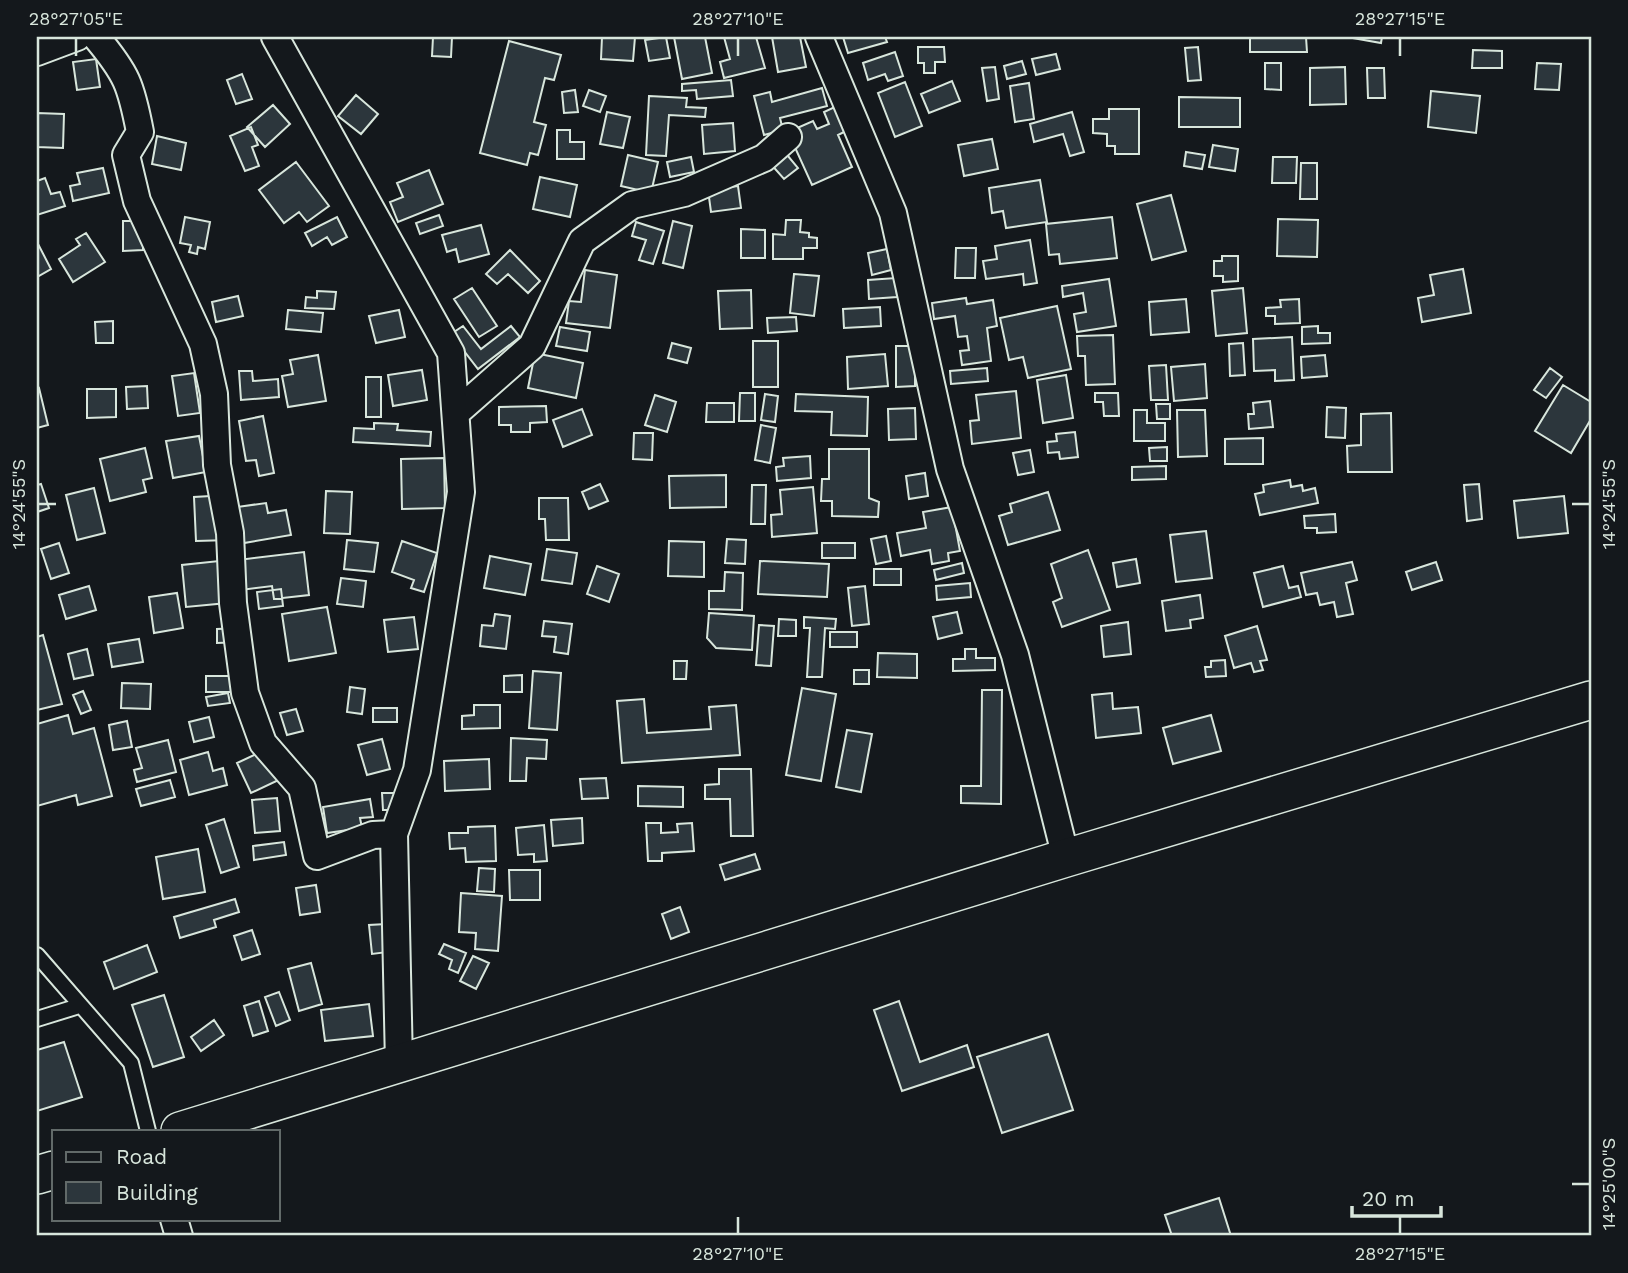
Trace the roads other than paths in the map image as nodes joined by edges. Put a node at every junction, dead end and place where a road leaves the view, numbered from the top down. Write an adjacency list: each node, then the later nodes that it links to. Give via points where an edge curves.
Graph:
1 (76, 37): 5 (street)
2 (96, 37): 9 (street, via 132,87 140,132 126,155 137,201 203,344 214,394 217,465 230,533 233,603 245,693 263,743 302,788 317,856 373,835)
3 (275, 37): 7 (street, via 451,353)
4 (819, 37): 10 (street, via 893,213 950,469 1015,655)
5 (37, 52)
6 (788, 137): 7 (street, via 764,158 684,194 632,205 582,241 532,346)
7 (457, 412): 9 (street, via 461,492 417,770)
8 (1591, 700): 10 (main road)
9 (394, 834): 14 (street)
10 (1066, 858): 14 (main road)
11 (37, 955): 12 (lane)
12 (79, 1006): 13 (lane); 15 (lane, via 131,1063)
13 (37, 1019)
14 (399, 1064): 16 (main road)
15 (148, 1130)
16 (183, 1130)

